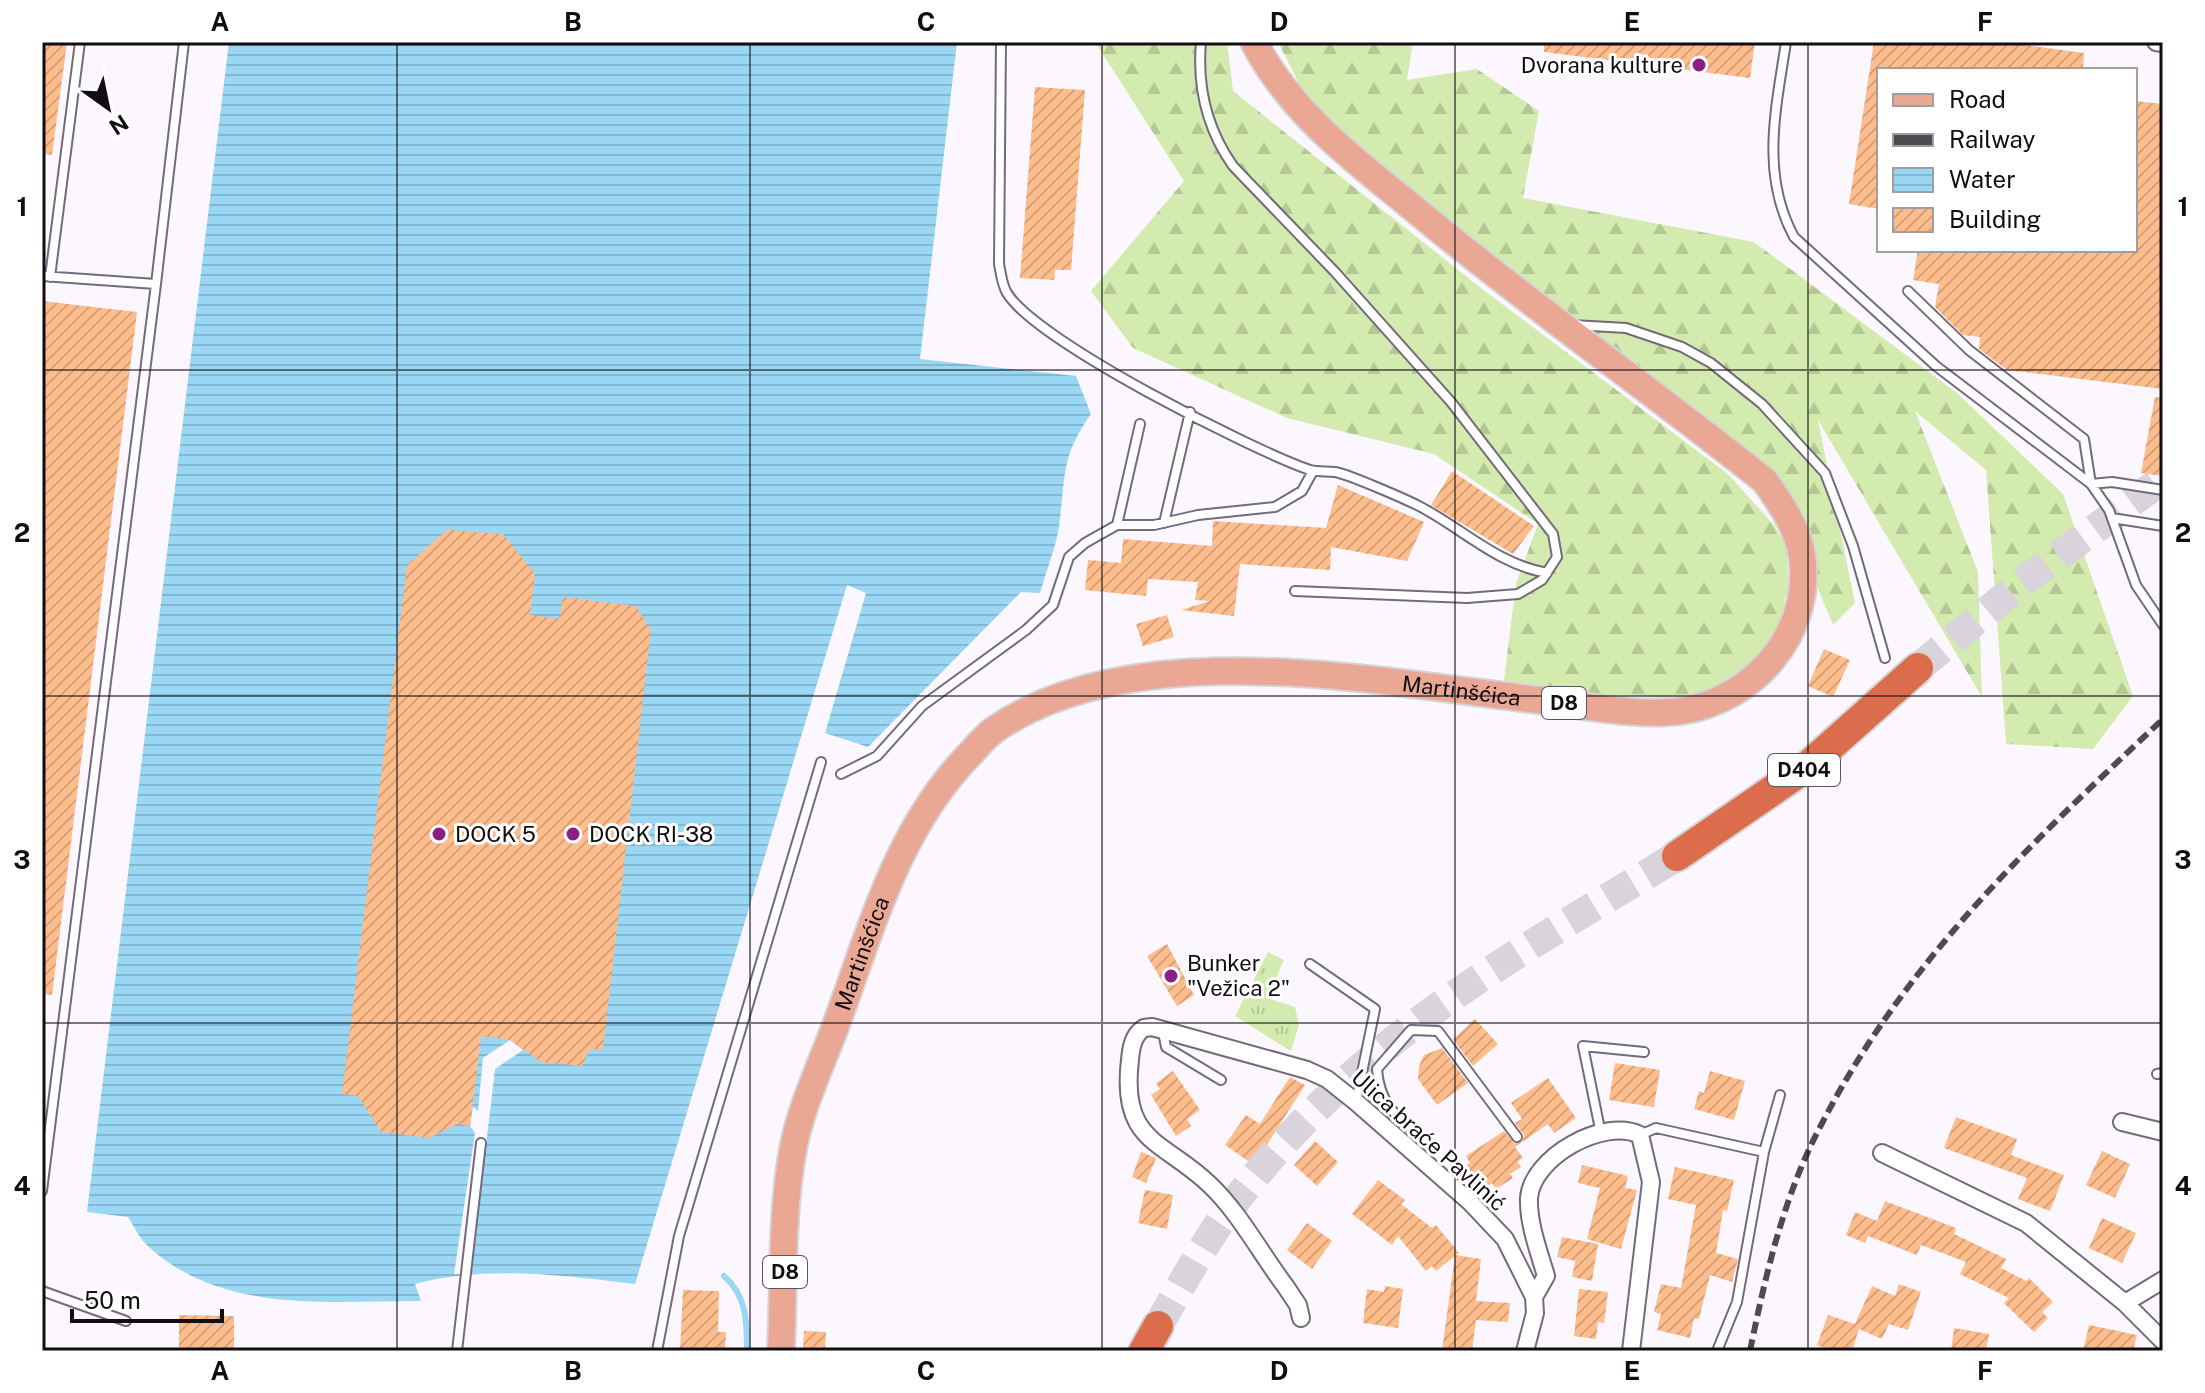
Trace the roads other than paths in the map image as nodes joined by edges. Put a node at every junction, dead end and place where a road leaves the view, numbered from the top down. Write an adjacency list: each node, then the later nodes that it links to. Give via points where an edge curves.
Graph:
1 (80, 42): 9 (lane)
2 (184, 42): 10 (lane)
3 (1001, 42): 13 (lane, via 997,236 1008,294 1066,344)
4 (1201, 42): 22 (lane, via 1204,100 1220,147 1274,213 1335,272 1451,402 1536,509 1553,534 1557,557)
5 (1254, 42): 12 (main road, Martinšćica / D8, via 1286,95 1312,122)
6 (1786, 42): 16 (lane, via 1772,160 1780,211 1794,237 1936,366)
7 (2156, 42): 8 (street)
8 (2163, 43)
9 (46, 276): 10 (lane)
10 (156, 284): 47 (lane)
11 (1908, 291): 16 (lane, via 1969,350 2084,439)
12 (1559, 324): 25 (lane, via 1648,334 1711,363 1762,404 1825,473 1853,546); 57 (main road, Martinšćica / D8, via 1765,481 1790,518 1802,557 1800,601 1776,657 1750,682 1716,703 1677,712 1268,671 1134,676 1054,698 993,731 946,779 916,823 887,881 810,1097 793,1147)
13 (1190, 412): 15 (lane); 19 (lane)
14 (1140, 424): 20 (lane)
15 (1313, 471): 19 (lane, via 1302,491 1275,507); 22 (lane, via 1336,472 1419,506 1520,568)
16 (2091, 484): 17 (lane); 18 (lane)
17 (2163, 490)
18 (2112, 518): 21 (lane); 24 (lane, via 2136,585)
19 (1164, 523): 20 (lane)
20 (1117, 525): 28 (lane, via 1069,557 1053,605 922,706 877,756)
21 (2163, 526)
22 (1547, 573): 23 (lane, via 1518,594 1467,598)
23 (1295, 591)
24 (2163, 625)
25 (1885, 658)
26 (1918, 668): 29 (highway, D404, via 1808,766)
27 (821, 762): 56 (lane, via 679,1236)
28 (841, 774)
29 (1677, 856)
30 (1310, 964): 36 (lane, via 1375,1009)
31 (1163, 1030): 33 (lane, via 1166,1047); 36 (street, Ulica braće Pavlinić, via 1307,1070); 52 (street, via 1138,1032 1131,1049 1128,1075 1141,1131 1209,1183 1286,1287)
32 (1644, 1052): 41 (lane, via 1583,1046)
33 (1221, 1080)
34 (1379, 1092): 37 (lane); 40 (lane); 43 (lane, via 1377,1069 1395,1046 1411,1030 1438,1031)
35 (1780, 1095): 45 (lane)
36 (1356, 1102): 37 (street, Ulica braće Pavlinić)
37 (1370, 1115): 50 (street, Ulica braće Pavlinić, via 1505,1239)
38 (2122, 1122): 39 (street)
39 (2163, 1132)
40 (1418, 1133)
41 (1601, 1135): 42 (street, Ulica braće Pavlinić); 50 (street, Ulica braće Pavlinić, via 1568,1146 1541,1169 1531,1188 1531,1215 1546,1276)
42 (1640, 1135): 45 (lane, via 1656,1128); 59 (street, via 1651,1182)
43 (1517, 1137)
44 (481, 1143): 55 (lane)
45 (1764, 1152): 60 (lane, via 1737,1302)
46 (1882, 1153): 51 (street, via 2026,1223)
47 (42, 1191)
48 (2163, 1280): 51 (street)
49 (42, 1291): 53 (lane)
50 (1534, 1297): 58 (street, Ulica braće Pavlinić)
51 (2125, 1303): 54 (street)
52 (1301, 1318)
53 (126, 1321)
54 (2163, 1341)
55 (457, 1351)
56 (657, 1351)
57 (781, 1351)
58 (1525, 1351)
59 (1631, 1351)
60 (1717, 1351)

